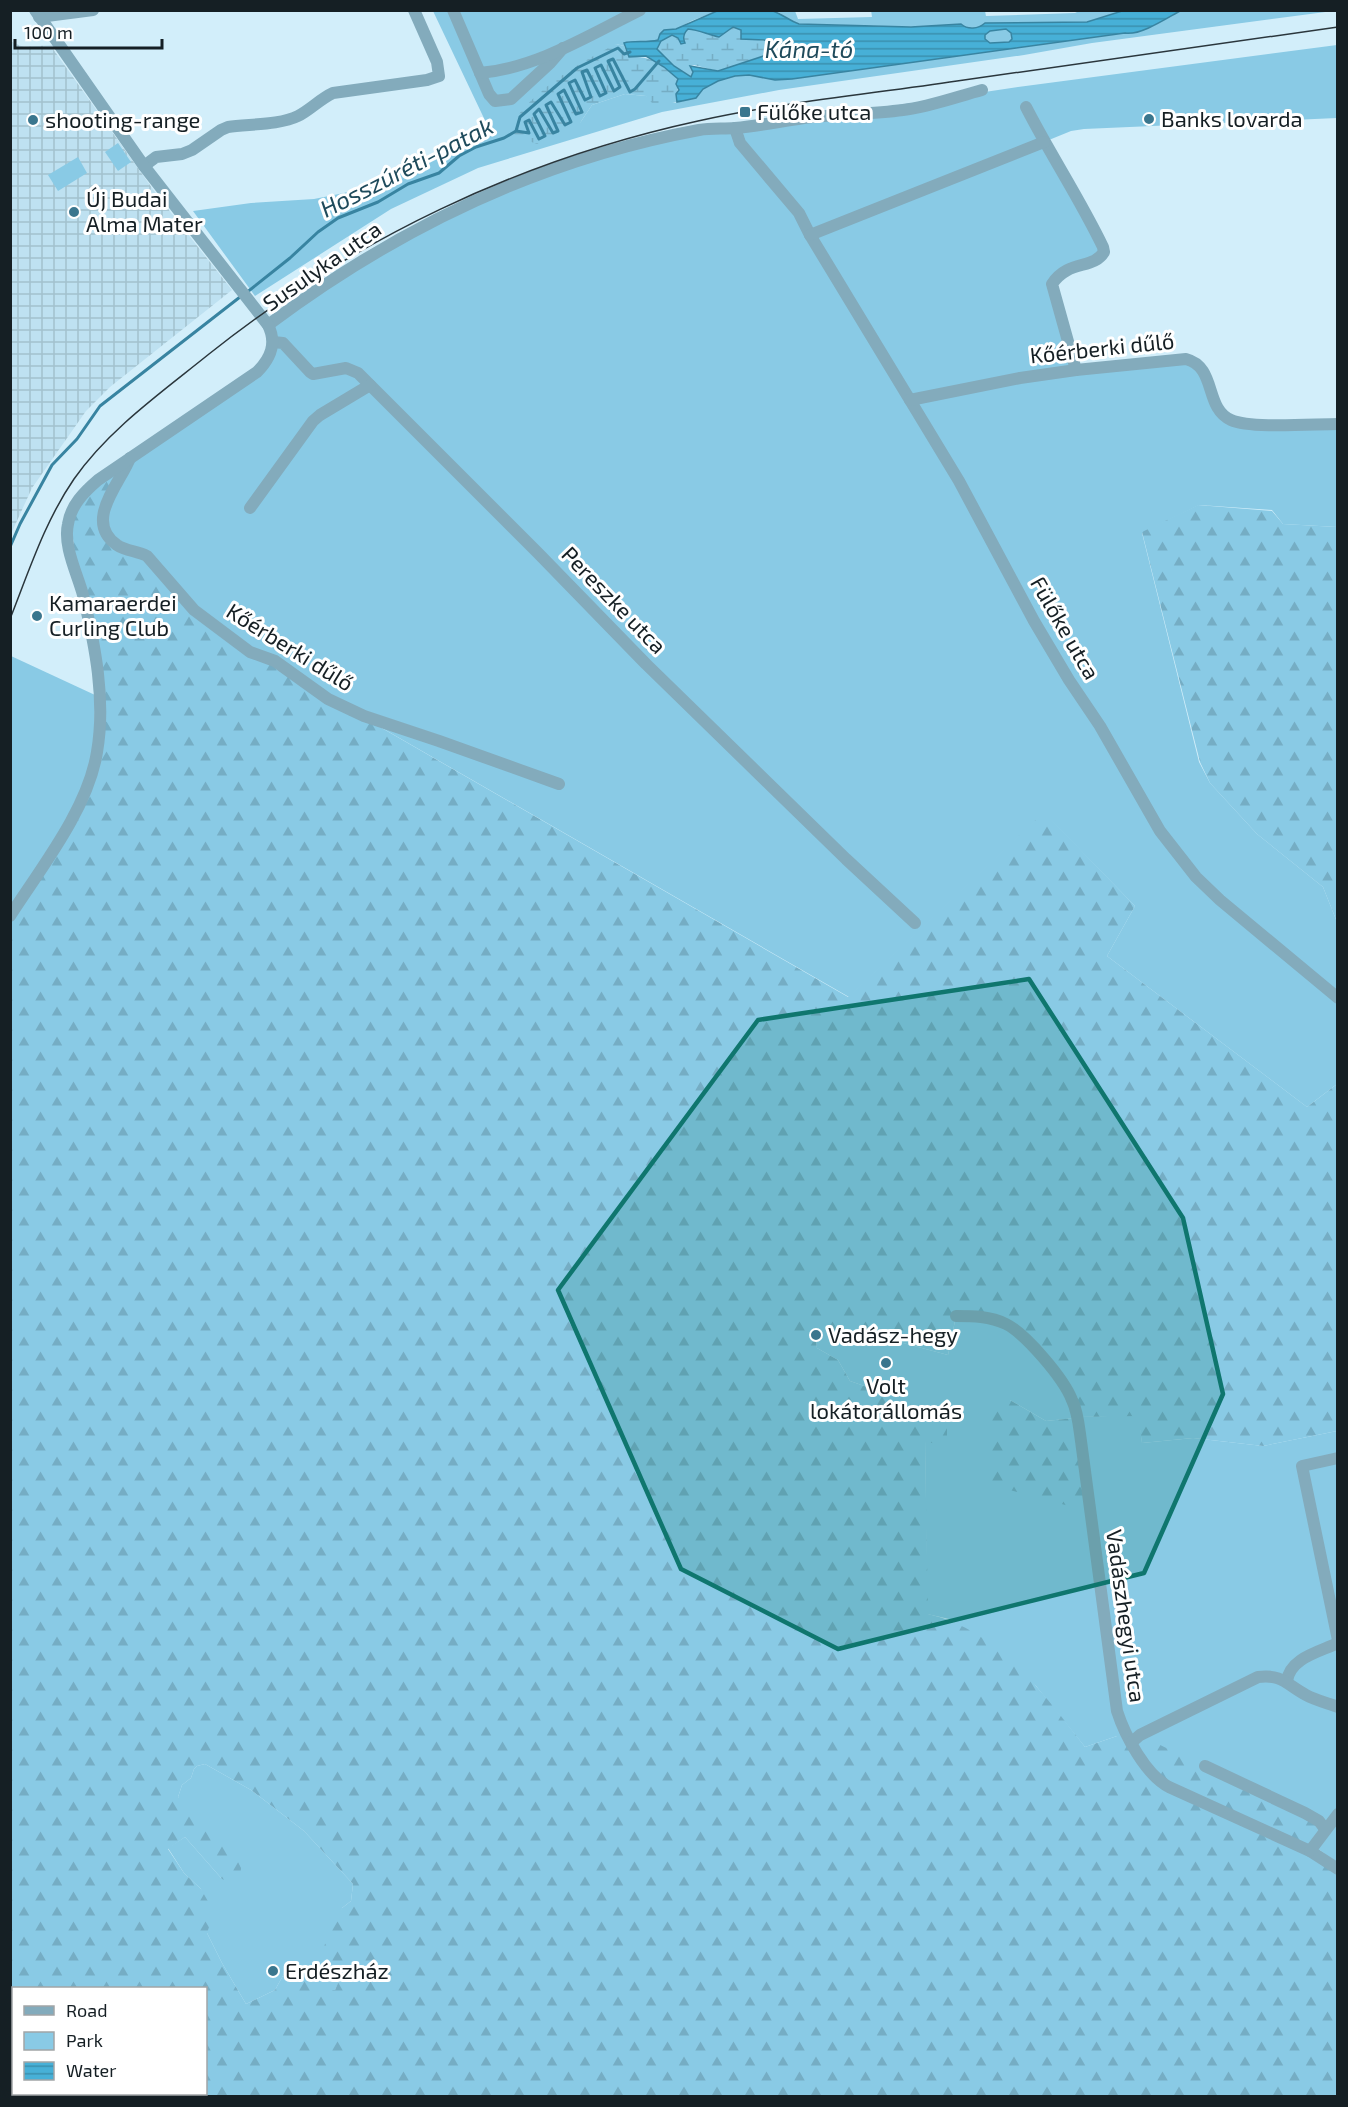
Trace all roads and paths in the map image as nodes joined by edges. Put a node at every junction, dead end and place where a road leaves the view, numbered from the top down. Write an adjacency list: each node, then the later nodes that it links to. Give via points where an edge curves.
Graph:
1 (93, 10): 5 (street)
2 (414, 10): 12 (street, via 437,62 439,76 333,93 289,119 228,127 192,150 156,157)
3 (453, 10): 7 (street)
4 (640, 10): 6 (street)
5 (37, 14): 12 (street)
6 (563, 48): 7 (street, via 530,63); 7 (street, via 511,99 492,99)
7 (480, 73)
8 (982, 90): 10 (street, Susulyka utca, via 918,108)
9 (1026, 107): 11 (street)
10 (735, 128): 13 (street, Fülőke utca, via 740,143 799,213); 14 (street, Susulyka utca, via 702,130 630,146 500,189 411,232 342,273)
11 (1044, 142): 13 (street); 16 (street, via 1083,205 1104,252 1094,261 1059,274 1052,284)
12 (144, 166): 14 (street)
13 (810, 235): 18 (street, Fülőke utca)
14 (268, 325): 15 (street, Susulyka utca)
15 (273, 342): 17 (street, Pereszke utca, via 283,343 314,374 346,368); 20 (street, Susulyka utca, via 268,358 257,372)
16 (1076, 370): 18 (street, Kőérberki dűlő); 19 (street, Kőérberki dűlő, via 1186,359 1201,367 1217,407 1229,420 1274,425)
17 (370, 385): 21 (street, via 313,421); 24 (street, Pereszke utca, via 646,664)
18 (910, 400): 25 (street, Fülőke utca, via 968,497 1042,635 1160,831 1220,900)
19 (1338, 424)
20 (130, 457): 22 (street, Kőérberki dűlő, via 108,498 102,522 104,532 118,546 147,556 194,610 250,652 275,661 328,699 364,716); 23 (street, Susulyka utca, via 86,490 71,511 67,525 68,545 97,665 98,751 73,818)
21 (250, 508)
22 (559, 784)
23 (10, 916)
24 (915, 922)
25 (1338, 998)
26 (956, 1316): 31 (street, Vadászhegyi utca, via 976,1316 1016,1331 1054,1372 1073,1401 1115,1700 1120,1721)
27 (1338, 1458): 28 (street, via 1302,1467)
28 (1338, 1641): 29 (street, via 1295,1662)
29 (1287, 1681): 30 (street, via 1306,1695); 31 (street, via 1258,1677)
30 (1338, 1707)
31 (1132, 1742): 35 (street, Vadászhegyi utca, via 1160,1782)
32 (1205, 1766): 34 (street, via 1305,1813)
33 (1338, 1814): 34 (street)
34 (1325, 1829): 35 (street)
35 (1310, 1851): 36 (street, Vadászhegyi utca)
36 (1338, 1869)

